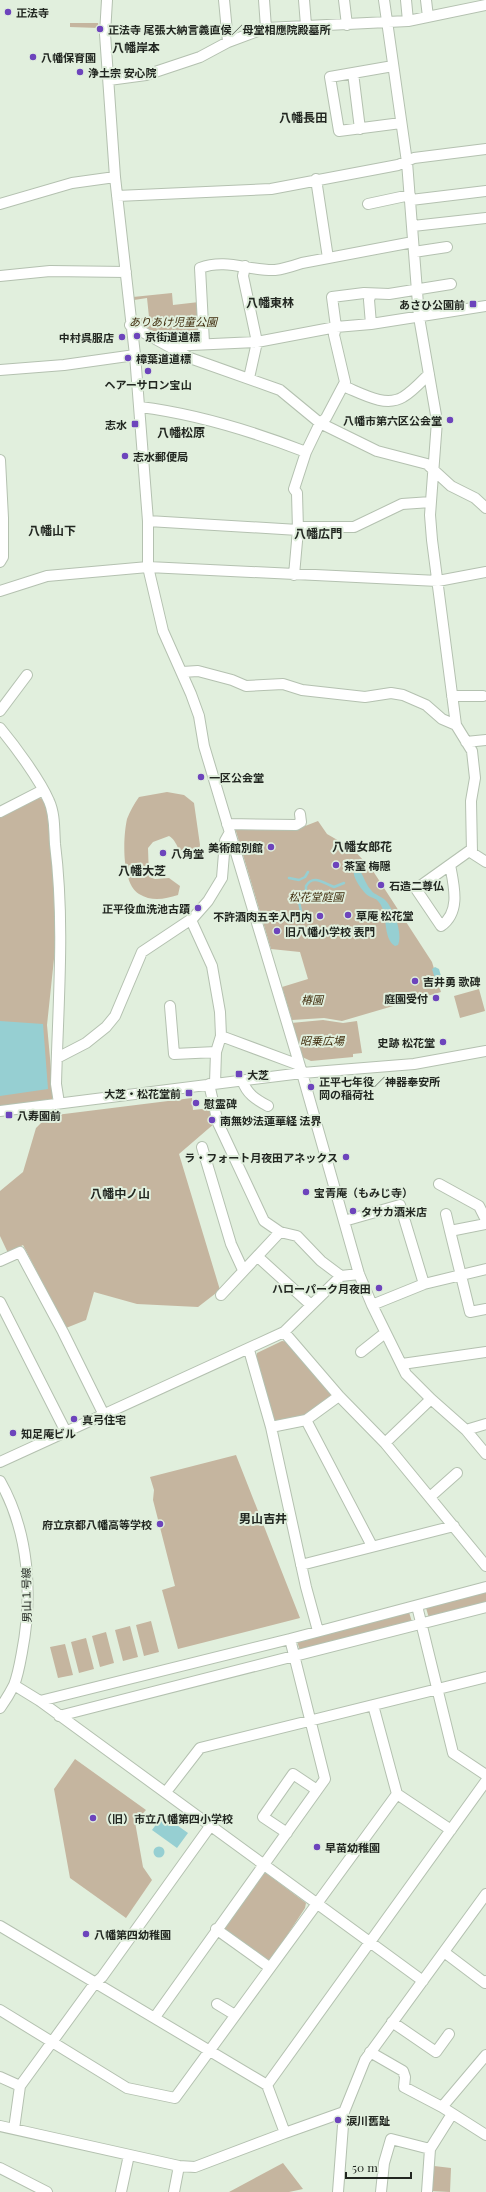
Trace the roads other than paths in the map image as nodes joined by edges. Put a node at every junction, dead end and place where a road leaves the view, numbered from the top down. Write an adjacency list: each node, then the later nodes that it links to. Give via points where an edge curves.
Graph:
1 (107, 0): 19 (street, via 105,34)
2 (224, 0): 16 (street)
3 (264, 0): 15 (street)
4 (304, 0): 13 (street)
5 (344, 0): 14 (street)
6 (384, 0): 12 (street)
7 (406, 0): 11 (street)
8 (426, 0): 10 (street)
9 (486, 5): 10 (street)
10 (428, 16): 11 (street)
11 (408, 21): 12 (street)
12 (387, 22): 14 (street); 17 (street)
13 (306, 25): 14 (street); 15 (street)
14 (347, 25)
15 (266, 28): 16 (street)
16 (228, 42): 19 (street, via 200,57 146,75)
17 (393, 66): 18 (street); 20 (street)
18 (353, 73): 21 (street); 21 (street, via 330,77 339,132)
19 (109, 80): 24 (street)
20 (401, 123): 21 (street); 23 (street)
21 (360, 128)
22 (486, 149): 23 (street, via 414,158)
23 (407, 162): 25 (street); 28 (street)
24 (115, 176): 27 (street); 29 (street, via 72,183)
25 (316, 179): 27 (street, via 271,189); 35 (street)
26 (486, 191): 28 (street)
27 (117, 196): 37 (street)
28 (410, 197): 30 (street); 32 (street)
29 (0, 204)
30 (368, 204)
31 (486, 218): 32 (street)
32 (412, 226): 33 (street)
33 (413, 247): 34 (street); 35 (street); 40 (street)
34 (447, 247)
35 (328, 258): 36 (street, via 273,270)
36 (245, 266): 47 (street, via 243,276); 48 (street, via 213,263 200,268)
37 (126, 272): 38 (street, via 35,271); 45 (street)
38 (0, 276)
39 (451, 284): 40 (street)
40 (416, 290): 41 (street); 43 (street)
41 (371, 294): 44 (street, via 368,300); 46 (street, via 332,297)
42 (486, 306): 43 (street)
43 (419, 317): 44 (street); 52 (street)
44 (371, 324): 46 (street)
45 (130, 325): 49 (street); 50 (street)
46 (336, 327): 47 (street); 54 (street, via 334,335 345,382)
47 (257, 342): 48 (street); 53 (street)
48 (204, 343): 49 (street)
49 (170, 346): 53 (street, via 190,358)
50 (135, 355): 51 (street, via 64,365); 55 (street)
51 (0, 370)
52 (429, 374): 54 (street, via 402,397 391,402); 59 (street, via 436,421)
53 (249, 378): 56 (street, via 280,390)
54 (343, 386): 56 (street, via 326,418)
55 (140, 407): 57 (street, via 180,412 215,421); 62 (street)
56 (320, 423): 57 (street); 59 (street, via 377,451 427,464)
57 (306, 452): 63 (street, via 294,489 297,493)
58 (0, 460): 64 (street, via 4,518)
59 (434, 470): 60 (street); 61 (street, via 450,486 475,498)
60 (431, 502): 63 (street, via 402,504 354,527 303,527); 68 (street, via 432,540)
61 (486, 508)
62 (148, 521): 63 (street); 65 (street)
63 (298, 530): 67 (street)
64 (0, 562)
65 (148, 567): 67 (street); 69 (street, via 47,576 31,579); 70 (street, via 163,631)
66 (486, 572): 68 (street)
67 (294, 575): 68 (street)
68 (438, 581): 72 (street)
69 (0, 592)
70 (182, 672): 75 (street, via 198,671 246,686 283,684 302,690 365,697 391,693 403,695 426,705 442,719); 82 (street, via 199,716 204,746)
71 (27, 675): 74 (street)
72 (452, 696): 73 (street); 75 (street)
73 (483, 696)
74 (0, 711)
75 (456, 725): 78 (street)
76 (0, 728): 79 (street, via 14,744)
77 (486, 740): 78 (street)
78 (466, 742): 83 (street, via 472,751 475,778 471,801)
79 (43, 790): 80 (street); 91 (street, via 53,818 60,882)
80 (0, 812)
81 (300, 814): 82 (street, via 301,822 296,825)
82 (229, 828): 86 (street, via 225,841 222,878 208,901); 92 (street)
83 (472, 849): 84 (street, via 472,853); 85 (street)
84 (486, 862)
85 (450, 865): 85 (street, via 416,889 441,926 449,920 455,903)
86 (190, 920): 88 (street, via 212,966 220,1012); 91 (street, via 142,952 115,1016 106,1027 86,1043)
87 (170, 1006): 90 (street, via 174,1054)
88 (221, 1036): 90 (street); 92 (street)
89 (486, 1051): 92 (street, via 414,1064)
90 (216, 1052): 94 (street)
91 (57, 1058): 95 (street, via 56,1084)
92 (301, 1069): 93 (street); 102 (street)
93 (242, 1080): 94 (street); 96 (street, via 246,1091)
94 (212, 1084): 95 (street); 105 (street, via 218,1124 264,1221)
95 (59, 1102): 97 (street)
96 (268, 1106)
97 (0, 1111)
98 (202, 1147): 109 (street, via 231,1244)
99 (439, 1184): 101 (street, via 479,1206)
100 (446, 1214): 104 (street)
101 (486, 1220)
102 (344, 1221): 110 (street); 113 (street, via 400,1205)
103 (486, 1224): 104 (street)
104 (450, 1231): 111 (street)
105 (280, 1232): 106 (street); 112 (street, via 297,1236)
106 (258, 1257): 109 (street); 116 (street)
107 (0, 1261): 127 (street, via 20,1252)
108 (486, 1269): 111 (street)
109 (243, 1270): 114 (street)
110 (360, 1274): 112 (street); 117 (street)
111 (460, 1275): 113 (street); 118 (street, via 470,1312)
112 (341, 1276): 116 (street)
113 (424, 1284): 117 (street)
114 (221, 1295)
115 (0, 1302): 132 (street)
116 (311, 1305): 119 (street)
117 (372, 1305): 120 (street)
118 (486, 1309)
119 (284, 1332): 121 (street); 125 (street)
120 (385, 1333): 122 (street); 124 (street)
121 (249, 1350): 127 (street); 130 (street)
122 (361, 1352)
123 (486, 1352): 124 (street)
124 (402, 1364): 126 (street, via 406,1374)
125 (339, 1396): 128 (street); 133 (street)
126 (431, 1399): 131 (street); 133 (street)
127 (104, 1415): 132 (street)
128 (306, 1420): 130 (street); 140 (street)
129 (486, 1424): 131 (street)
130 (271, 1427): 141 (street)
131 (466, 1430): 134 (street)
132 (66, 1432): 135 (street)
133 (384, 1442): 138 (street)
134 (486, 1454)
135 (0, 1462)
136 (457, 1472): 138 (street)
137 (0, 1481): 152 (street, 男山１号線, via 9,1496 20,1530 28,1574 26,1629)
138 (430, 1497): 139 (street)
139 (454, 1526): 140 (street); 142 (street)
140 (372, 1546): 141 (street)
141 (301, 1565): 147 (street)
142 (486, 1566)
143 (486, 1587): 144 (street)
144 (417, 1606): 146 (street); 147 (street)
145 (486, 1606): 146 (street)
146 (421, 1623): 149 (street); 154 (street)
147 (318, 1631): 148 (street)
148 (290, 1639): 149 (street); 150 (street)
149 (294, 1655): 153 (street); 159 (street)
150 (164, 1671): 153 (street); 155 (street)
151 (486, 1677): 154 (street)
152 (14, 1685): 155 (street); 157 (street, 男山１号線)
153 (168, 1688): 158 (street)
154 (438, 1690): 156 (street); 160 (street, via 453,1754)
155 (40, 1701): 158 (street)
156 (373, 1705): 159 (street); 164 (street)
157 (0, 1708)
158 (59, 1716): 163 (street)
159 (311, 1720): 162 (street, via 325,1779); 163 (street, via 200,1748)
160 (486, 1775)
161 (486, 1781): 166 (street)
162 (317, 1790): 167 (street); 167 (street, via 293,1774 263,1817)
163 (166, 1792): 165 (street)
164 (397, 1794): 166 (street); 170 (street)
165 (211, 1825): 168 (street); 178 (street, via 102,1977)
166 (450, 1830): 173 (street)
167 (287, 1833): 168 (street)
168 (264, 1865): 170 (street); 172 (street)
169 (486, 1894): 174 (street)
170 (317, 1903): 173 (street); 175 (street)
171 (0, 1926): 178 (street)
172 (216, 1929): 175 (street); 182 (street)
173 (370, 1942): 176 (street); 190 (street)
174 (444, 1952): 176 (street); 177 (street)
175 (269, 1967): 181 (street)
176 (423, 1981): 183 (street)
177 (486, 1981)
178 (95, 1983): 182 (street); 185 (street)
179 (217, 2004): 181 (street)
180 (0, 2010): 185 (street)
181 (235, 2015): 186 (street)
182 (155, 2017): 186 (street)
183 (392, 2022): 184 (street, via 436,2052); 187 (street)
184 (449, 2034)
185 (53, 2043): 186 (street, via 128,2088 175,2098); 191 (street)
186 (210, 2050): 190 (street)
187 (370, 2052): 192 (street, via 403,2071 404,2087 409,2091); 193 (street)
188 (485, 2060): 192 (street)
189 (0, 2076): 191 (street)
190 (267, 2085): 197 (street)
191 (20, 2086): 196 (street)
192 (442, 2107): 194 (street)
193 (344, 2112): 197 (street); 206 (street)
194 (452, 2114): 198 (street); 199 (street)
195 (0, 2126): 196 (street)
196 (14, 2129): 200 (street)
197 (285, 2133): 201 (street, via 195,2167)
198 (486, 2135)
199 (430, 2149): 207 (street, via 391,2139 384,2163); 208 (street)
200 (129, 2155): 201 (street); 204 (street)
201 (179, 2166): 205 (street)
202 (0, 2168): 203 (street)
203 (47, 2192)
204 (121, 2192)
205 (174, 2192)
206 (338, 2192)
207 (381, 2192)
208 (427, 2192)

